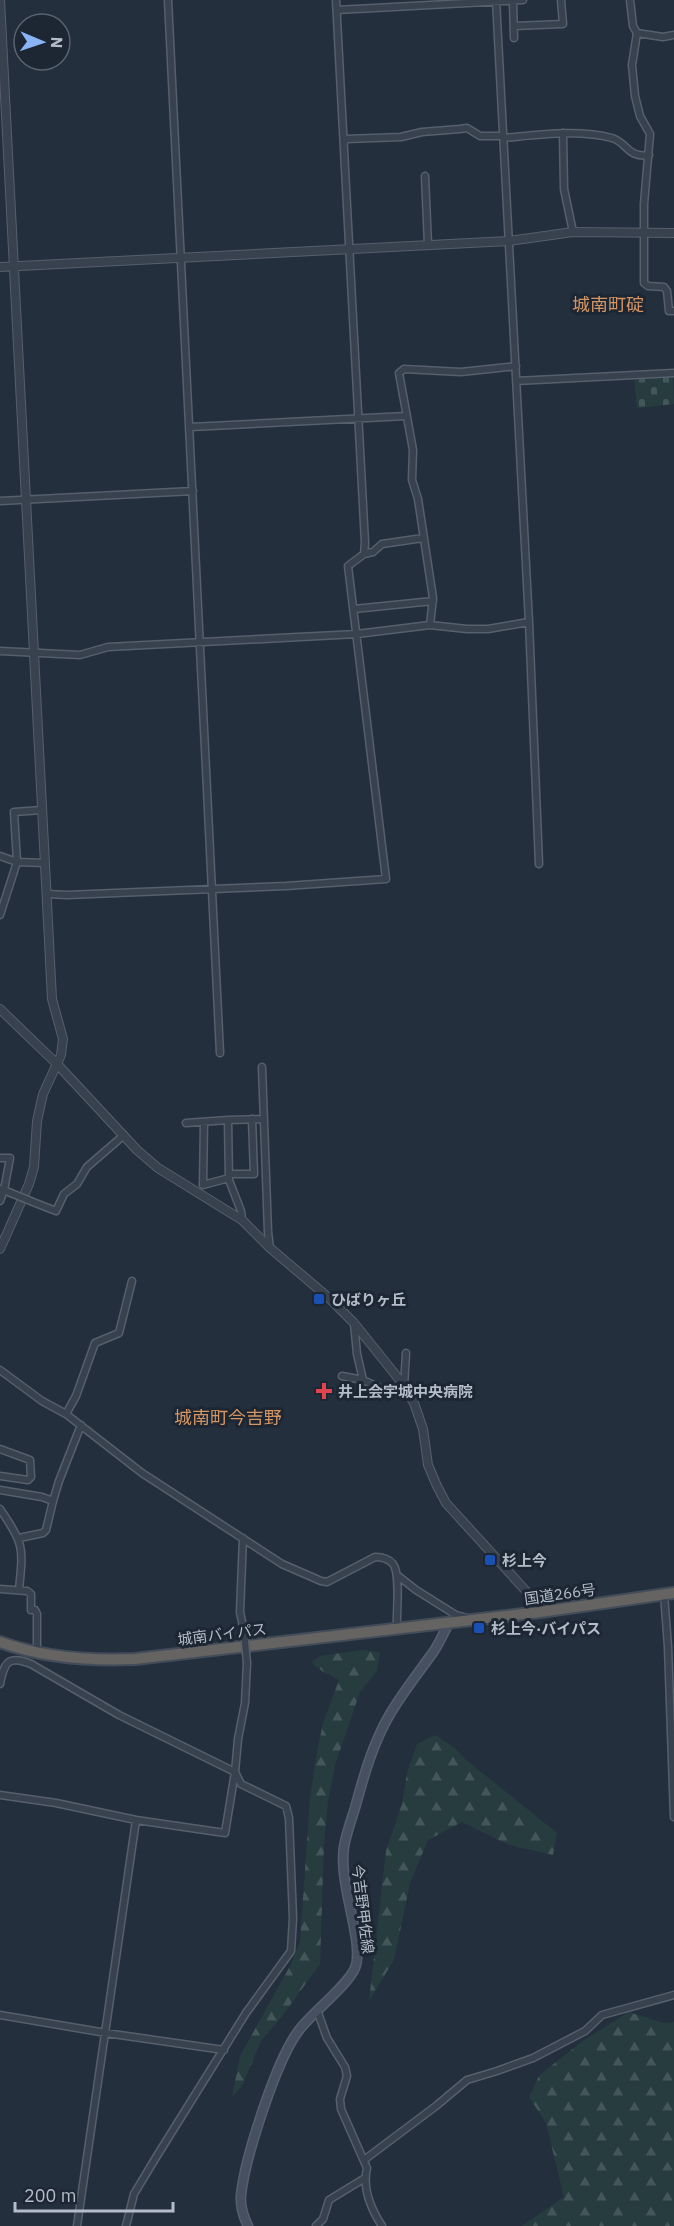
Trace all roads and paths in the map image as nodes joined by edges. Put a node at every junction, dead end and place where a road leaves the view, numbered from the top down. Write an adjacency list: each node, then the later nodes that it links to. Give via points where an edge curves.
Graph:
1 (0, 0): 26 (street)
2 (168, 0): 25 (street)
3 (336, 0): 9 (street)
4 (522, 0): 8 (street)
5 (561, 0): 10 (street, via 563,24)
6 (630, 0): 11 (street)
7 (496, 1): 8 (street); 9 (street); 15 (street)
8 (513, 1): 10 (street)
9 (336, 10): 16 (street)
10 (514, 26): 13 (street)
11 (637, 33): 12 (street); 17 (street, via 632,65 635,96 640,116 650,130)
12 (674, 35)
13 (514, 38)
14 (563, 133): 15 (street); 17 (street, via 615,139 633,154); 19 (street, via 564,189)
15 (503, 137): 16 (street, via 480,136 467,128 346,139); 22 (street)
16 (344, 144): 24 (street)
17 (649, 155): 21 (street)
18 (425, 176): 23 (street)
19 (573, 232): 21 (street); 22 (street)
20 (674, 233): 21 (street)
21 (644, 234): 28 (street, via 644,283 664,287 669,311)
22 (509, 241): 23 (street); 29 (street)
23 (428, 245): 24 (street)
24 (350, 249): 25 (street); 33 (street)
25 (182, 257): 26 (street); 34 (street)
26 (13, 266): 27 (street); 36 (street)
27 (0, 267)
28 (674, 310)
29 (516, 366): 31 (street); 32 (street, via 461,372 400,370)
30 (674, 373): 31 (street)
31 (516, 381): 42 (street)
32 (406, 416): 33 (street); 38 (street)
33 (359, 418): 34 (street); 39 (street)
34 (190, 427): 35 (street)
35 (193, 491): 36 (street); 45 (street)
36 (26, 499): 37 (street); 47 (street)
37 (0, 501)
38 (423, 538): 39 (street, via 382,544); 40 (street)
39 (364, 554): 41 (street, via 348,566)
40 (433, 602): 41 (street); 43 (street)
41 (354, 609): 44 (street)
42 (529, 622): 43 (street, via 488,629); 52 (street)
43 (430, 625): 44 (street)
44 (357, 634): 45 (street); 53 (street, via 386,879)
45 (200, 641): 47 (street, via 108,647 80,655); 53 (street)
46 (0, 651): 47 (street)
47 (33, 653): 48 (street)
48 (42, 810): 50 (street, via 14,812); 51 (street)
49 (0, 856): 50 (street)
50 (17, 862): 51 (street); 55 (street)
51 (45, 863): 54 (street)
52 (539, 864)
53 (211, 889): 54 (street); 57 (street)
54 (47, 894): 58 (street, via 52,999 63,1039)
55 (1, 911)
56 (0, 1009): 58 (street)
57 (220, 1053)
58 (57, 1064): 65 (street); 72 (street, via 46,1084 38,1114 29,1184)
59 (262, 1067): 61 (street)
60 (252, 1119): 61 (street); 62 (street); 67 (street, via 254,1174)
61 (264, 1119): 71 (street)
62 (228, 1120): 63 (street); 67 (street)
63 (204, 1122): 64 (street); 67 (street, via 203,1185)
64 (186, 1123)
65 (124, 1135): 68 (street, bridge, via 87,1167 77,1184 64,1194 56,1211); 70 (street, via 158,1168)
66 (0, 1158): 68 (street, via 10,1158)
67 (229, 1176): 70 (street)
68 (5, 1191): 69 (street)
69 (0, 1201)
70 (242, 1220): 71 (street)
71 (270, 1248): 74 (street)
72 (0, 1249)
73 (132, 1281): 80 (street, via 119,1333 95,1343)
74 (354, 1323): 78 (street); 79 (street)
75 (406, 1353): 79 (street)
76 (0, 1370): 80 (street)
77 (342, 1376): 78 (street)
78 (363, 1380): 79 (street, via 382,1389)
79 (404, 1387): 93 (street, via 414,1403 429,1465 446,1503)
80 (66, 1414): 81 (street)
81 (81, 1425): 85 (street); 88 (street, via 142,1473)
82 (0, 1449): 83 (street, via 30,1460 32,1477 28,1480)
83 (0, 1476)
84 (0, 1490): 85 (street)
85 (53, 1501): 87 (street, via 46,1530)
86 (0, 1509): 87 (street)
87 (19, 1538): 91 (street)
88 (243, 1538): 89 (street, via 282,1564 321,1581 332,1580 375,1557 389,1560); 100 (street, bridge, via 240,1612 247,1663)
89 (397, 1575): 94 (street, via 456,1615); 96 (street)
90 (0, 1589): 91 (street)
91 (19, 1590): 98 (street, via 32,1594 31,1610 37,1614)
92 (669, 1593): 93 (highway, 国道266号); 102 (street)
93 (540, 1612): 94 (highway, 国道266号)
94 (473, 1620): 95 (highway, 国道266号)
95 (449, 1623): 96 (highway, 城南バイパス); 105 (main road, 今吉野甲佐線, via 389,1716 366,1766 343,1863 357,1958 354,1971)
96 (397, 1628): 98 (highway, 城南バイパス, via 135,1659 75,1659)
97 (0, 1642): 98 (highway, 城南バイパス)
98 (37, 1653)
99 (0, 1684): 100 (street, via 6,1665 24,1662 119,1715)
100 (235, 1772): 103 (street, via 225,1833); 108 (street, via 241,1784 286,1806 292,1944)
101 (0, 1795): 103 (street)
102 (674, 1817)
103 (136, 1820): 107 (street)
104 (674, 1995): 109 (street, via 602,2015 585,2031 533,2058 467,2080)
105 (317, 2010): 109 (street, via 327,2038 345,2067 341,2109); 113 (main road, 今吉野甲佐線, via 299,2029 281,2062 258,2129 241,2196)
106 (0, 2015): 107 (street)
107 (106, 2033): 108 (street); 111 (street)
108 (224, 2050): 112 (street, via 134,2194)
109 (364, 2160): 110 (street)
110 (364, 2178): 114 (street, via 329,2200 323,2219); 115 (street, via 371,2209)
111 (76, 2226)
112 (126, 2226)
113 (248, 2226)
114 (316, 2226)
115 (382, 2226)

